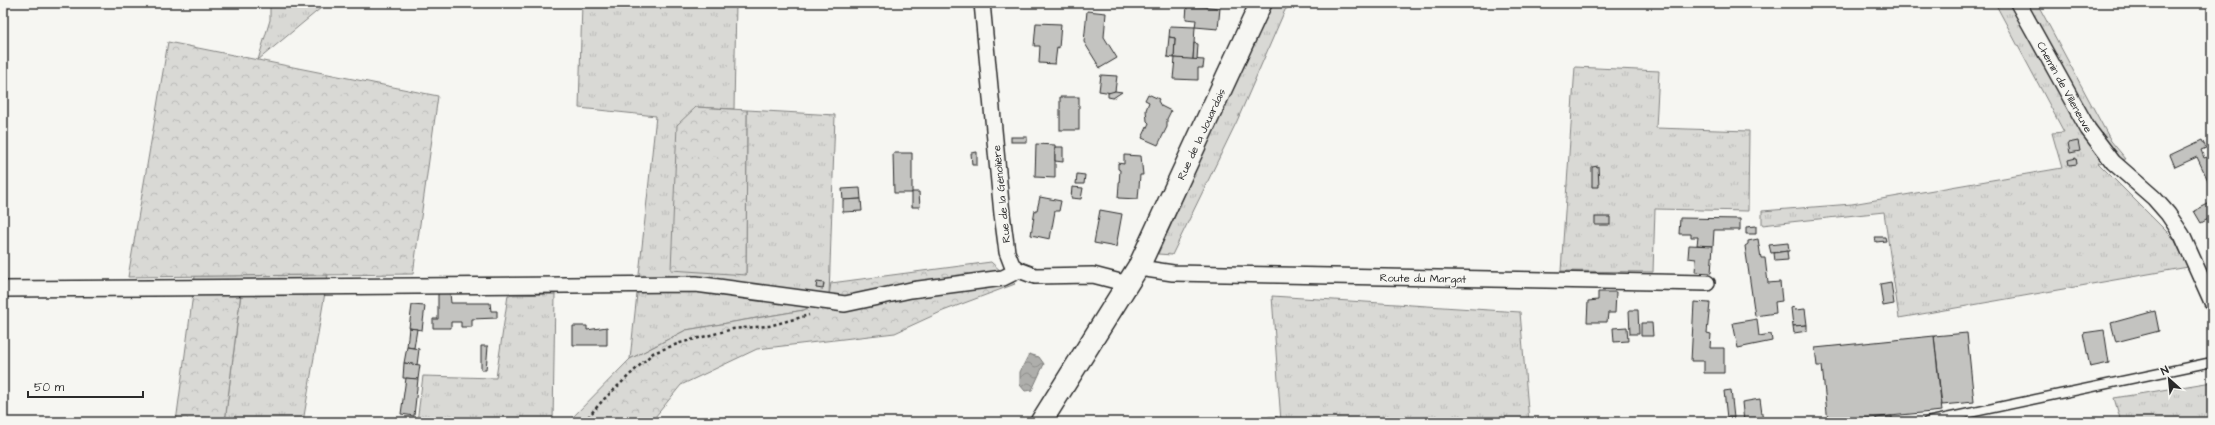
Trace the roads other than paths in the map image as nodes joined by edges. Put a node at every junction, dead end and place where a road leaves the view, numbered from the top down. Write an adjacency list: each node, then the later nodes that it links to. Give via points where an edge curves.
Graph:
1 (982, 3): 5 (street, Rue de la Génolière, via 1007,252 1012,265)
2 (1261, 3): 4 (main road, Rue de la Jouardais)
3 (2018, 3): 9 (street, Chemin de Villeneuve, via 2088,129 2113,162 2154,198 2182,235)
4 (1140, 264): 6 (street, Route du Margat, via 1146,269 1173,273); 7 (main road, Rue de la Jouardais)
5 (1019, 270): 7 (street, via 1035,276 1093,275); 8 (street, via 1003,278 911,290 845,304 696,284)
6 (1707, 283)
7 (1128, 284): 11 (main road, Rue de la Jouardais)
8 (3, 289)
9 (2212, 302)
10 (2212, 362): 12 (lane)
11 (1042, 422)
12 (1927, 422)

